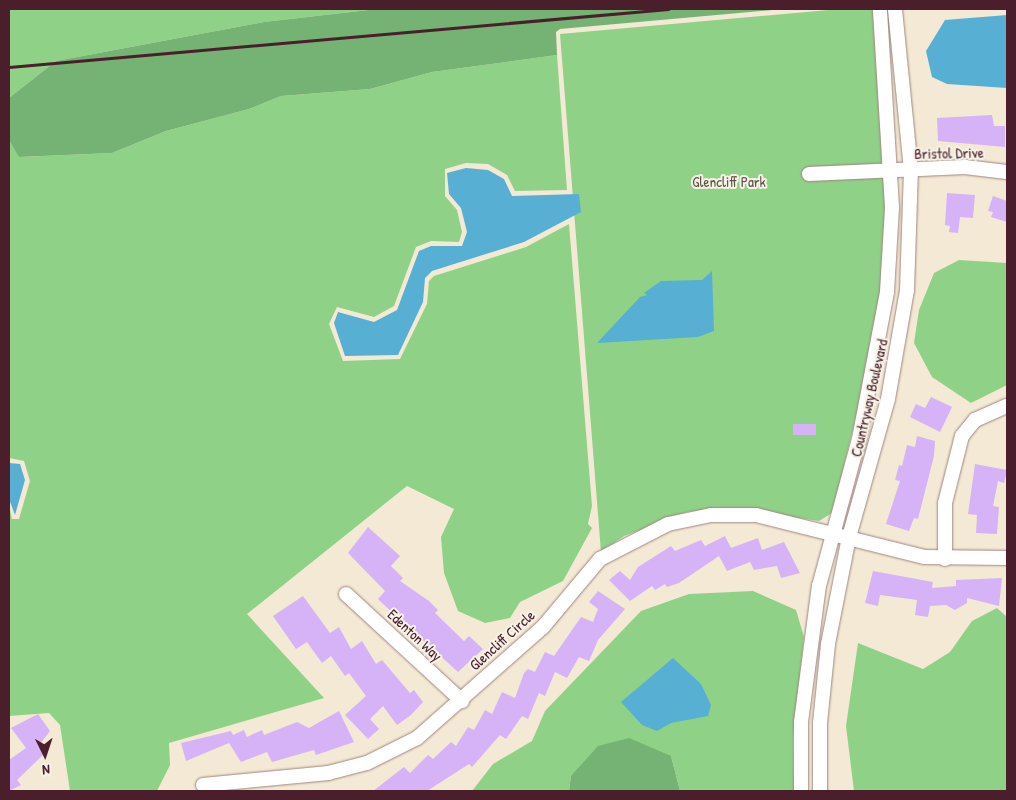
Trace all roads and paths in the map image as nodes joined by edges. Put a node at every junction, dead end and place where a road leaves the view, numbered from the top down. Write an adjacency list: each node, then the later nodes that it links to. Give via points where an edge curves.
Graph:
1 (880, 9): 3 (street, Countryway Boulevard)
2 (895, 9): 4 (street, Countryway Boulevard)
3 (891, 170): 4 (street, Bristol Drive); 6 (street, Bristol Drive); 8 (street, Countryway Boulevard, via 887,292)
4 (911, 170): 5 (street, Bristol Drive, via 983,167); 10 (street, Countryway Boulevard, via 911,240 901,330)
5 (1007, 172)
6 (808, 174)
7 (1007, 406): 17 (street, via 975,420 962,436 945,502)
8 (863, 422): 9 (street, Countryway Boulevard); 12 (street, via 863,443 843,513)
9 (838, 511): 11 (street, via 828,523); 12 (street, Countryway Boulevard)
10 (855, 517): 12 (street, Countryway Boulevard); 13 (street, via 856,532)
11 (812, 527): 12 (street, Glencliff Circle); 14 (street, via 823,536); 20 (street, Glencliff Circle, via 756,516 711,515 668,524 637,538 585,573 543,627)
12 (841, 535): 13 (street, Glencliff Circle); 14 (street, Countryway Boulevard); 15 (street, Countryway Boulevard); 19 (street)
13 (866, 542): 15 (street, via 851,548); 17 (street, Glencliff Circle)
14 (826, 553): 22 (street, Countryway Boulevard, via 809,641 801,722)
15 (845, 557): 19 (street, Countryway Boulevard)
16 (1007, 558): 17 (street, Glencliff Circle)
17 (945, 559)
18 (346, 594): 20 (street, Edenton Way)
19 (828, 644): 23 (street, Countryway Boulevard, via 820,722)
20 (462, 701): 21 (street, Glencliff Circle, via 418,738 367,763 328,773)
21 (203, 785)
22 (801, 791)
23 (820, 791)

